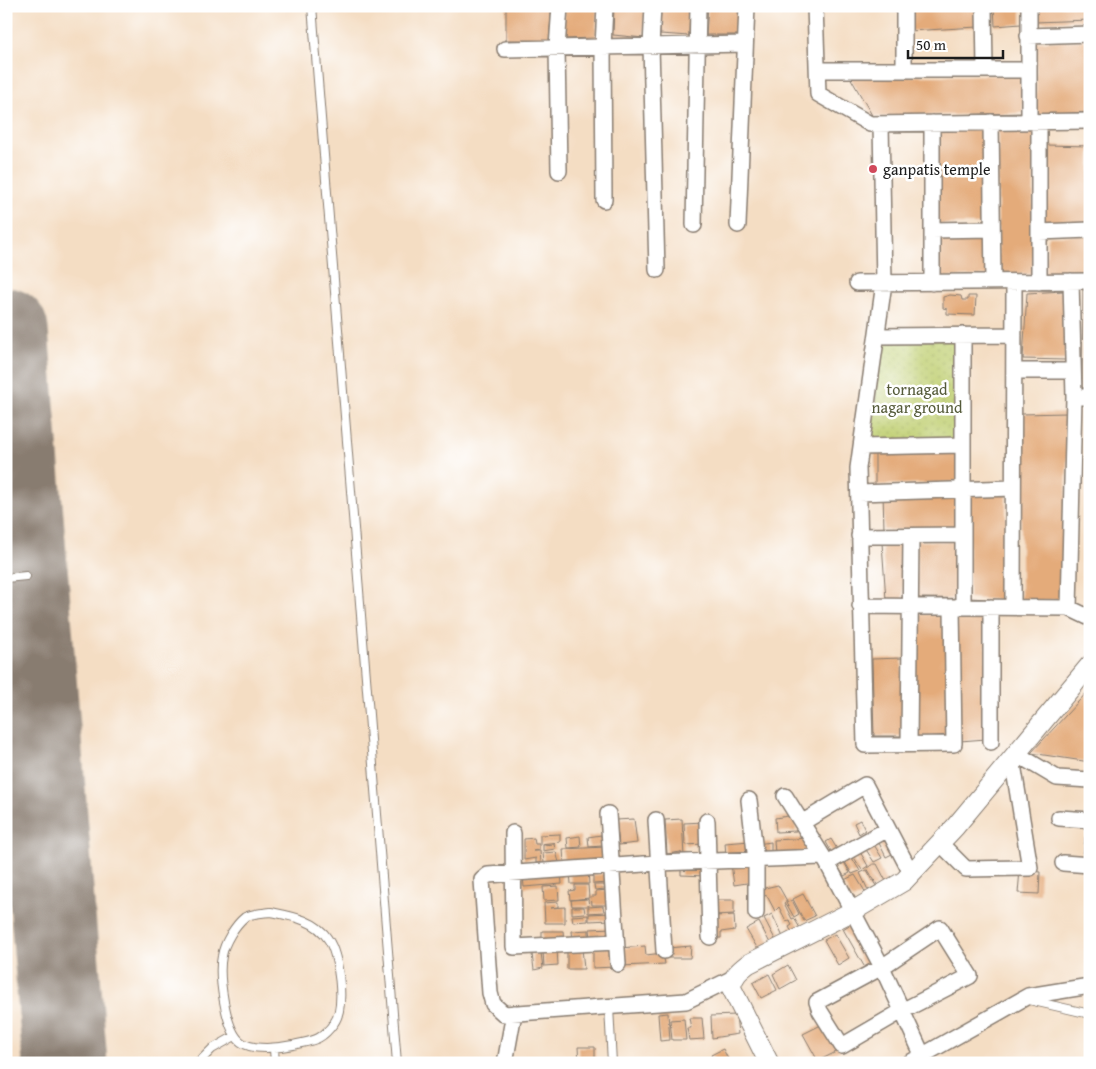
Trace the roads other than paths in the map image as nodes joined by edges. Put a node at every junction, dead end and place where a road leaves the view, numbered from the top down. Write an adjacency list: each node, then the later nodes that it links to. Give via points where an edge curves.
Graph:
1 (312, 6): 113 (lane)
2 (560, 6): 17 (street)
3 (605, 6): 16 (street)
4 (653, 6): 15 (street)
5 (698, 6): 14 (street)
6 (747, 6): 13 (street)
7 (816, 6): 19 (street)
8 (904, 6): 20 (street)
9 (984, 6): 21 (street)
10 (1029, 6): 12 (street)
11 (1090, 34): 12 (street)
12 (1028, 36): 22 (street)
13 (745, 44): 14 (street); 31 (street)
14 (696, 45): 15 (street); 30 (street)
15 (651, 46): 16 (street); 36 (street)
16 (603, 47): 17 (street); 29 (street)
17 (557, 48): 18 (street); 28 (street)
18 (505, 49)
19 (818, 70): 20 (street); 27 (street, via 818,94 870,124)
20 (904, 70): 21 (street)
21 (985, 70): 22 (street)
22 (1030, 70): 25 (street)
23 (1090, 121): 25 (street)
24 (991, 122): 25 (street); 26 (street); 32 (street)
25 (1034, 122): 35 (street)
26 (932, 123): 27 (street); 33 (street)
27 (881, 124): 43 (street)
28 (558, 171)
29 (604, 200)
30 (694, 225)
31 (738, 225)
32 (992, 229): 33 (street); 39 (street)
33 (932, 230): 44 (street)
34 (1090, 230): 35 (street)
35 (1039, 232): 41 (street)
36 (657, 270)
37 (1071, 281): 38 (street); 41 (street); 49 (street)
38 (1090, 281)
39 (992, 282): 40 (street); 44 (street)
40 (1014, 282): 41 (street); 46 (street)
41 (1039, 282)
42 (857, 283): 43 (street)
43 (884, 283): 44 (street); 47 (street)
44 (932, 283)
45 (963, 335): 46 (street); 47 (street); 52 (street)
46 (1014, 335): 48 (street)
47 (877, 336): 53 (street)
48 (1014, 371): 49 (street); 54 (street)
49 (1073, 371): 50 (street)
50 (1074, 397): 51 (street); 67 (street)
51 (1090, 397)
52 (963, 446): 53 (street); 55 (street)
53 (861, 447): 56 (street)
54 (1013, 488): 55 (street); 66 (street)
55 (963, 489): 56 (street); 59 (street)
56 (859, 493): 57 (street)
57 (859, 536): 58 (street); 62 (street)
58 (911, 536): 59 (street); 63 (street)
59 (963, 536): 64 (street)
60 (26, 576): 61 (lane)
61 (6, 578)
62 (860, 606): 63 (street); 71 (street, via 865,745)
63 (909, 606): 64 (street); 71 (street)
64 (958, 607): 65 (street); 71 (street, via 954,744)
65 (991, 607): 66 (street); 70 (street)
66 (1013, 607): 67 (street)
67 (1069, 608): 68 (street)
68 (1090, 618)
69 (1090, 665): 72 (street)
70 (991, 742)
71 (909, 744)
72 (1013, 755): 73 (street, via 1057,778); 84 (street); 84 (street, via 1030,868 966,869)
73 (1090, 780)
74 (785, 796): 81 (street)
75 (749, 800): 87 (street)
76 (608, 814): 91 (street)
77 (1059, 818): 79 (street)
78 (656, 820): 88 (street)
79 (1090, 820)
80 (707, 822): 86 (street)
81 (803, 822): 82 (street, via 865,784); 85 (street)
82 (888, 830): 85 (street); 93 (street)
83 (513, 833): 92 (street)
84 (940, 843): 93 (street)
85 (824, 860): 87 (street); 94 (street)
86 (708, 861): 87 (street); 88 (street); 96 (street)
87 (756, 861): 95 (street)
88 (658, 862): 91 (street); 98 (street)
89 (1063, 863): 90 (street)
90 (1090, 865)
91 (612, 866): 92 (street); 97 (street)
92 (514, 871): 97 (street, via 514,947); 106 (street, via 488,875 482,880 490,993 498,1010 504,1014)
93 (911, 873): 94 (street, via 904,881)
94 (853, 911): 100 (street); 101 (street, via 748,964)
95 (756, 913)
96 (710, 937)
97 (616, 942): 99 (street)
98 (664, 950)
99 (618, 964)
100 (882, 967): 105 (street); 105 (street, via 817,1002 820,1011 842,1046); 105 (street, via 940,928 970,976)
101 (733, 978): 104 (street, via 686,1001); 116 (street, via 731,987 735,998)
102 (1090, 986): 103 (street, via 1032,994)
103 (1024, 998): 107 (lane); 110 (street)
104 (609, 1007): 106 (street); 115 (lane)
105 (902, 1010): 110 (street)
106 (514, 1013): 114 (street)
107 (1090, 1014)
108 (235, 1036): 109 (lane, via 243,1044); 109 (lane, via 226,1017 222,956 234,928 246,916 271,912 294,916 313,925 328,939 342,994 336,1021 323,1038); 111 (lane, via 212,1049)
109 (274, 1050): 112 (lane)
110 (919, 1060)
111 (198, 1063)
112 (275, 1063)
113 (398, 1063)
114 (505, 1063)
115 (612, 1063)
116 (769, 1063)

